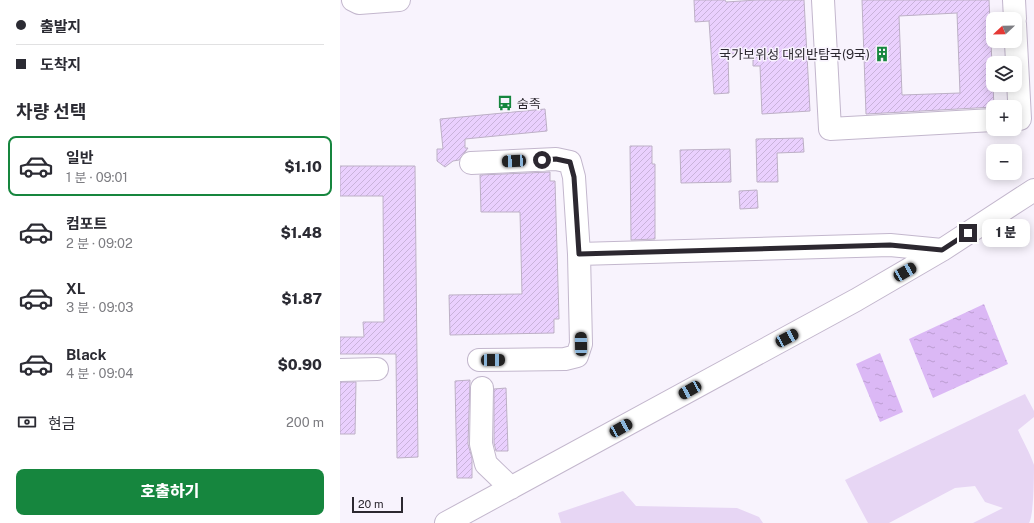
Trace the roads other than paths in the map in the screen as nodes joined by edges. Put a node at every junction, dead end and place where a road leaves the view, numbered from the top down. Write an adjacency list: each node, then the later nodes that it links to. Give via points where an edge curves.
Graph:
1 (353, 0): 2 (street, via 359,3)
2 (399, 0)
3 (823, 0): 8 (street, via 830,129)
4 (1014, 0): 5 (street)
5 (1016, 12)
6 (1020, 48): 7 (street)
7 (1020, 100)
8 (986, 120)
9 (471, 163): 12 (street, via 556,159 570,162 574,177)
10 (1034, 190): 11 (street)
11 (942, 250): 12 (street, via 890,245); 17 (street, via 856,300)
12 (579, 254): 13 (street, via 581,344 578,356 566,359)
13 (479, 360)
14 (377, 368): 15 (street)
15 (340, 370)
16 (482, 388): 17 (street, via 481,444 486,464)
17 (511, 488): 18 (street)
18 (446, 523)

